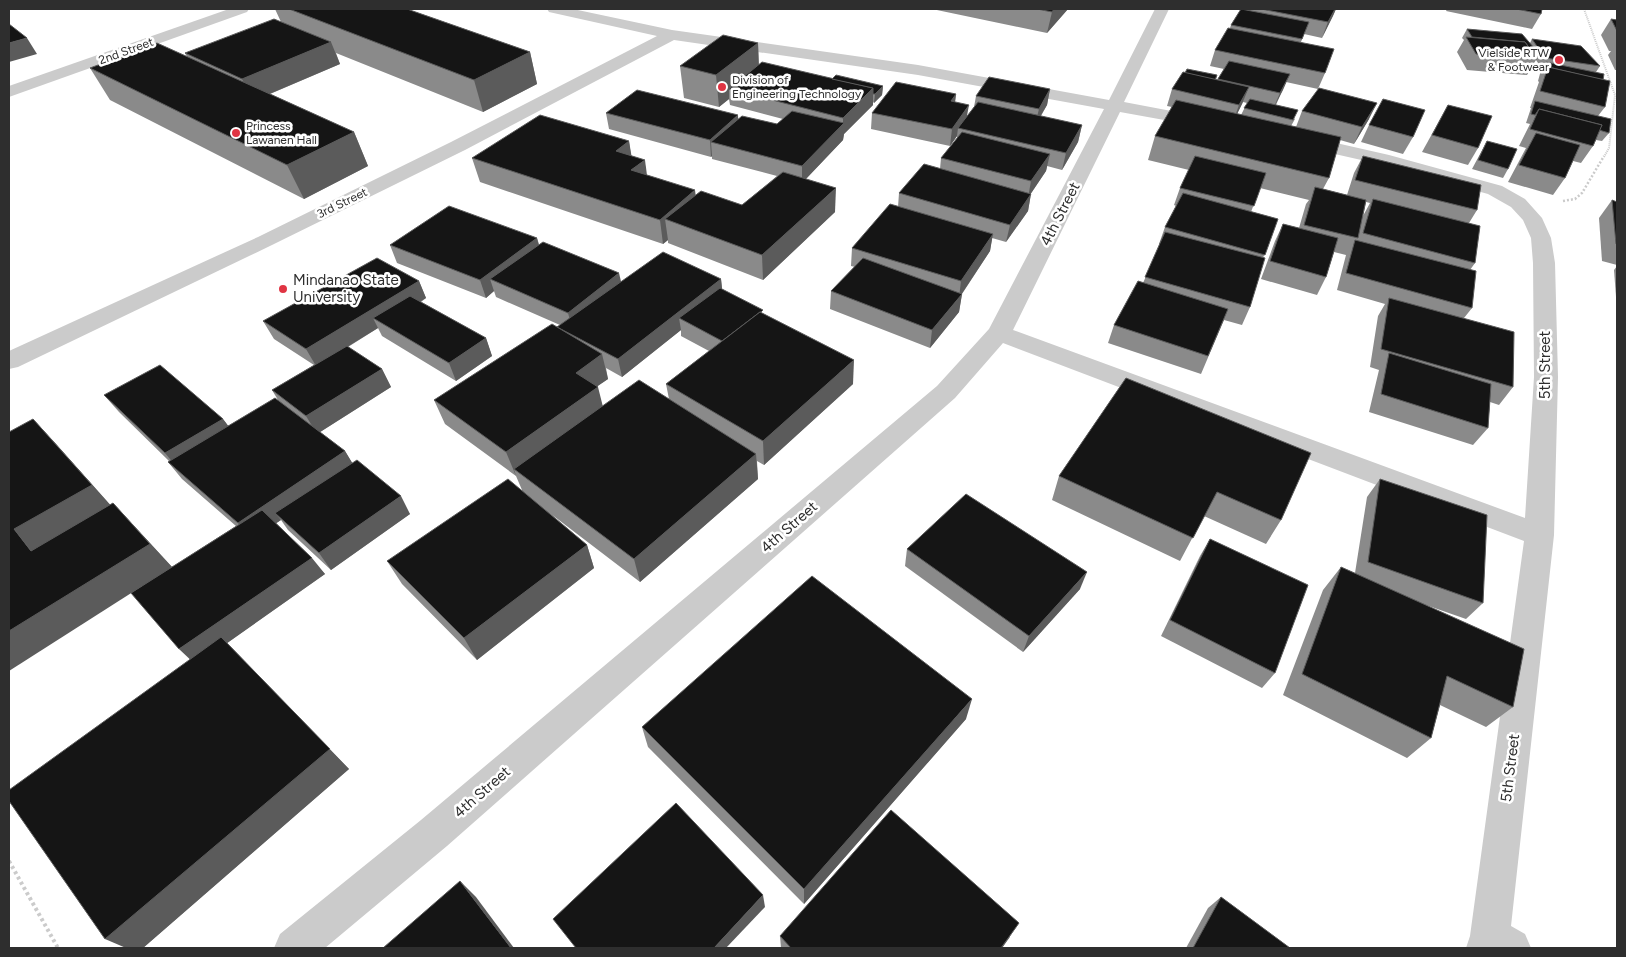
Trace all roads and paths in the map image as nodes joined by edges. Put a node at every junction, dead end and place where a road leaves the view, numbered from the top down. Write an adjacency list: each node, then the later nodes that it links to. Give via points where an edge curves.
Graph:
1 (199, 9): 7 (street, 2nd Street)
2 (242, 9): 8 (street, 2nd Street)
3 (554, 9): 6 (street)
4 (1162, 9): 9 (street, 4th Street)
5 (1584, 9): 12 (path, via 1615,95 1609,148 1582,193 1574,199)
6 (672, 35): 9 (street, via 918,70); 14 (street, 3rd Street, via 273,237)
7 (74, 52)
8 (9, 92)
9 (1114, 105): 10 (street); 13 (street, 4th Street)
10 (1218, 125)
11 (1284, 138): 12 (street, 5th Street, via 1465,180 1495,190)
12 (1518, 203): 15 (street, 5th Street, via 1532,218 1541,238 1544,263 1546,377)
13 (999, 333): 15 (street); 19 (street, 4th Street, via 946,392 434,833)
14 (9, 361)
15 (1539, 535): 17 (street, 5th Street)
16 (9, 861): 18 (path)
17 (1496, 944)
18 (58, 948)
19 (294, 948)

